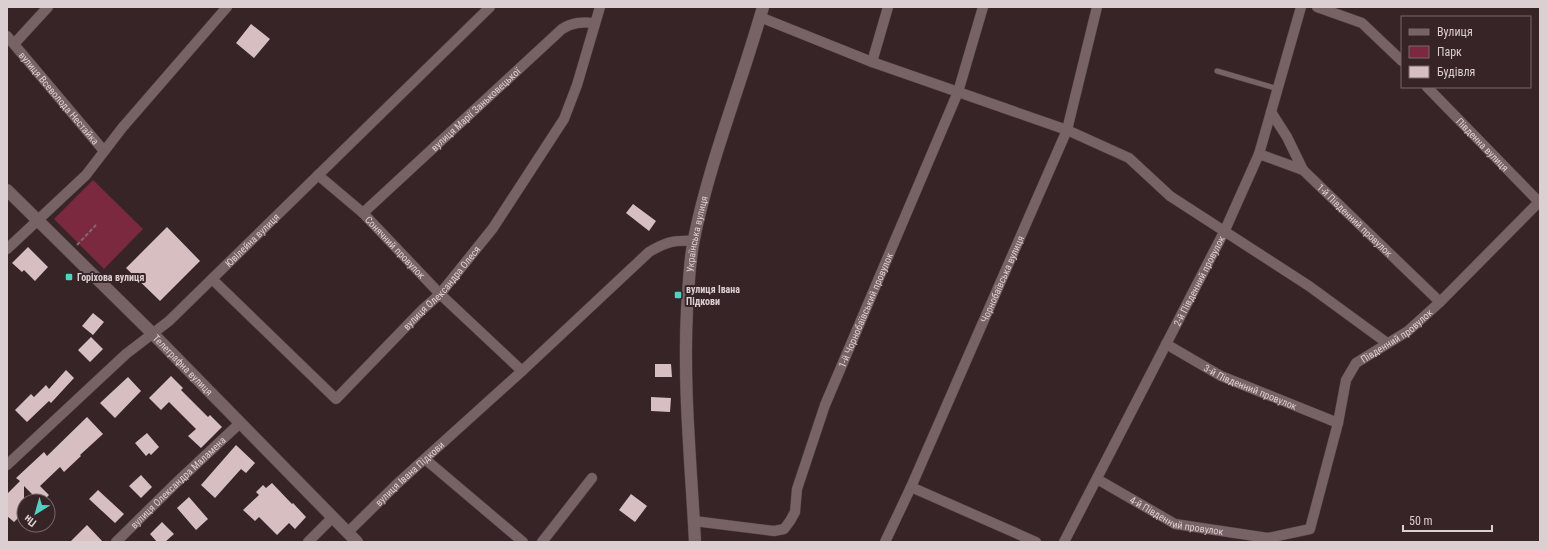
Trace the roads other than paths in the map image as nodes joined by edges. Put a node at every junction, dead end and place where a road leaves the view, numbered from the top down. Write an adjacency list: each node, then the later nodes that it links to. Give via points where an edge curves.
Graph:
1 (48, 7): 13 (street, вулиця Всеволода Нестайка)
2 (226, 7): 22 (street)
3 (490, 7): 25 (street, Ювілейна вулиця)
4 (600, 7): 11 (street, вулиця Олександра Олеся)
5 (888, 7): 15 (street)
6 (983, 7): 19 (street, 1-й Чорнобаївський провулок)
7 (1097, 7): 21 (street, Чорнобаївська вулиця)
8 (1301, 7): 18 (street, 2-й Південний провулок)
9 (1317, 7): 14 (street, via 1362,23)
10 (762, 12): 15 (street); 31 (street, Українська вулиця, via 705,193)
11 (594, 23): 28 (street, вулиця Марії Заньковецької, via 572,23 562,29); 34 (street, вулиця Олександра Олеся, via 577,86 564,119 493,228)
12 (7, 36): 13 (street, вулиця Всеволода Нестайка)
13 (14, 44): 22 (street, вулиця Всеволода Нестайка)
14 (1401, 61)
15 (872, 62): 19 (street)
16 (1217, 71): 18 (lane)
17 (1428, 88): 27 (street, Південна вулиця)
18 (1278, 89): 20 (street, 2-й Південний провулок)
19 (958, 92): 21 (street); 48 (street, 1-й Чорнобаївський провулок, via 825,405 797,489 795,512 790,522 784,529 774,531)
20 (1271, 112): 23 (street, 2-й Південний провулок); 24 (street)
21 (1067, 130): 30 (street, via 1129,158 1170,196); 46 (street, Чорнобаївська вулиця)
22 (104, 151): 29 (street, via 86,175)
23 (1259, 154): 24 (street, 1-й Південний провулок); 30 (street, 2-й Південний провулок)
24 (1303, 170): 35 (street, 1-й Південний провулок)
25 (318, 175): 28 (street, Сонячний провулок); 33 (street, Ювілейна вулиця)
26 (7, 190): 29 (street, Телеграфна вулиця)
27 (1540, 201): 35 (street, Південний провулок)
28 (363, 213): 34 (street, Сонячний провулок)
29 (38, 220): 32 (street); 36 (street, Телеграфна вулиця)
30 (1225, 230): 37 (street, via 1309,286); 38 (street, 2-й Південний провулок)
31 (694, 241): 39 (street, вулиця Івана Підкови, via 679,240 663,244 648,252); 48 (street, Українська вулиця, via 686,349 686,404)
32 (7, 249)
33 (212, 279): 34 (street, вулиця Олександра Олеся, via 336,399); 36 (street, Ювілейна вулиця)
34 (440, 294): 39 (street, Сонячний провулок)
35 (1440, 302): 37 (street, Південний провулок, via 1408,331)
36 (153, 334): 41 (street, Телеграфна вулиця); 43 (street, Ювілейна вулиця, via 126,354)
37 (1387, 343): 40 (street, Південний провулок, via 1356,363 1346,380)
38 (1166, 344): 40 (street, 3-й Південний провулок, via 1221,376); 45 (street, 2-й Південний провулок)
39 (522, 371): 42 (street, вулиця Івана Підкови)
40 (1338, 423): 49 (street, Південний провулок)
41 (240, 424): 47 (street, Телеграфна вулиця); 51 (street, вулиця Олександра Маламена)
42 (425, 459): 50 (street, вулиця Івана Підкови); 54 (street)
43 (7, 465)
44 (592, 478): 55 (street)
45 (1097, 479): 49 (street, 4-й Південний провулок, via 1175,524 1268,538); 59 (street, 2-й Південний провулок)
46 (910, 487): 57 (street, Чорнобаївська вулиця); 58 (street)
47 (333, 517): 50 (street, Телеграфна вулиця); 52 (street)
48 (694, 521): 56 (street, Українська вулиця)
49 (1310, 529)
50 (348, 532): 53 (street, Телеграфна вулиця)
51 (116, 542)
52 (308, 542)
53 (357, 542)
54 (523, 542)
55 (542, 542)
56 (695, 542)
57 (885, 542)
58 (1036, 542)
59 (1064, 542)

